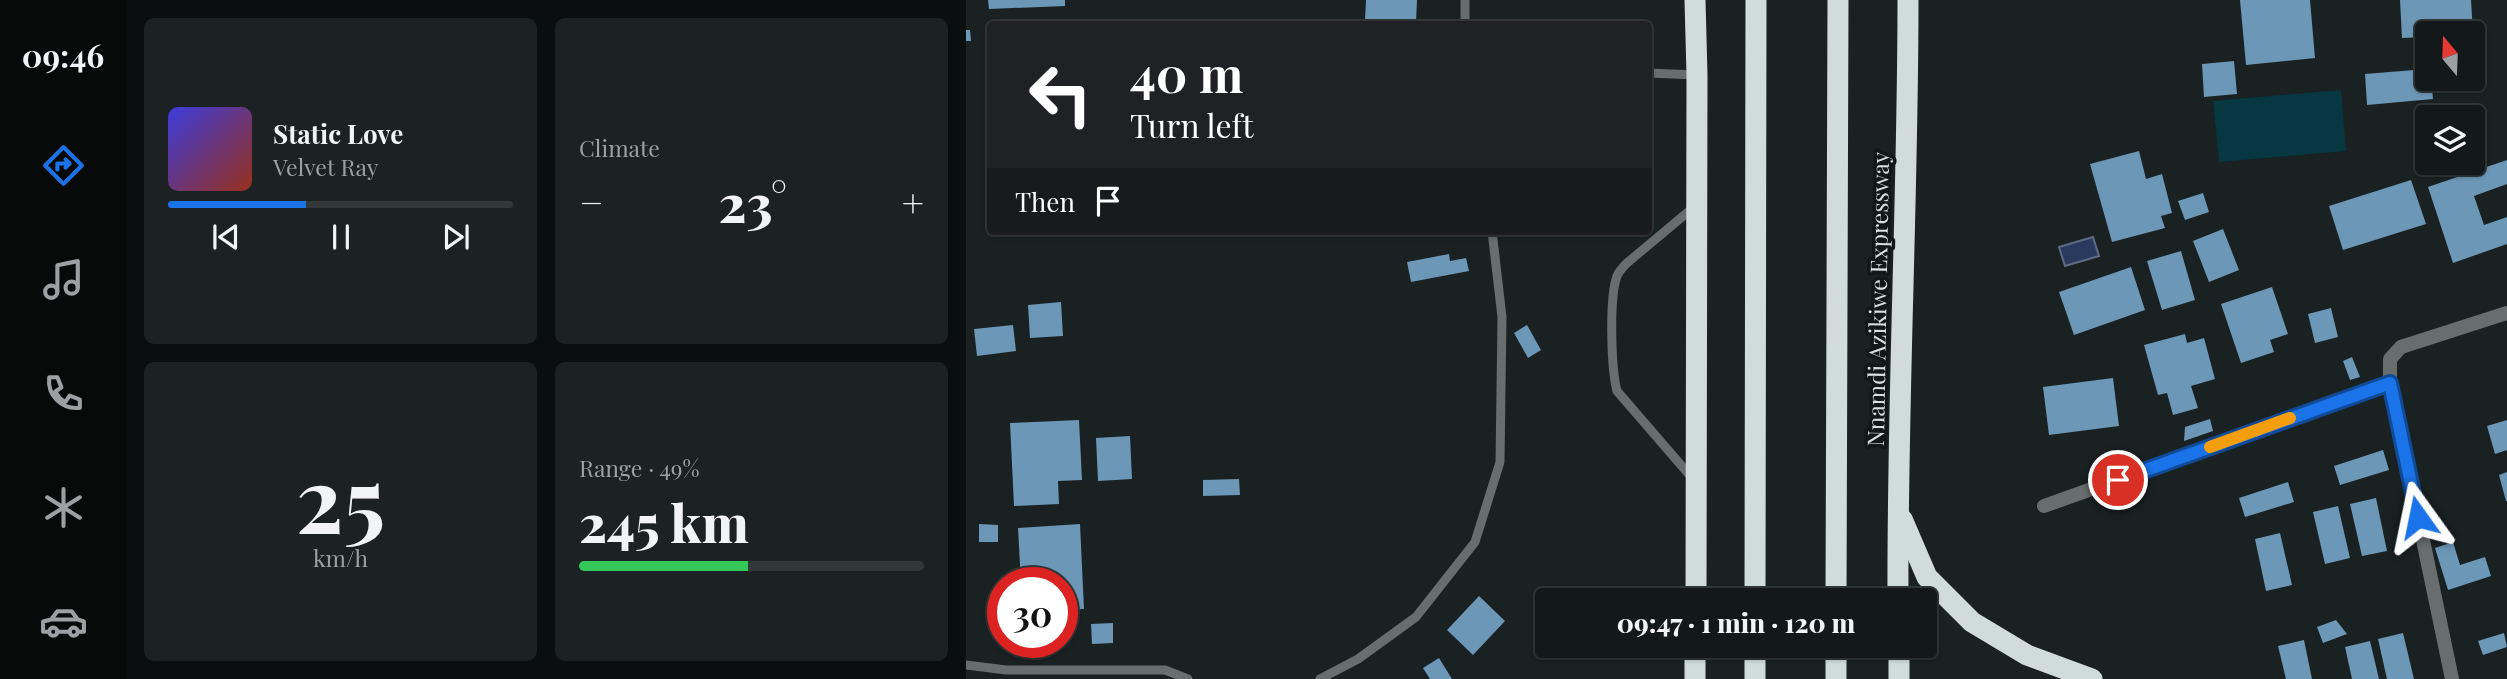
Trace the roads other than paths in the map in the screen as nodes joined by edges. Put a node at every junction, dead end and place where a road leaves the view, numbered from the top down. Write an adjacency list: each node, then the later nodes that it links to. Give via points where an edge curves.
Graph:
1 (1465, 0): 6 (lane)
2 (1695, 0): 8 (highway)
3 (1756, 0): 17 (highway)
4 (1838, 0): 18 (highway, Nnamdi Azikiwe Expressway)
5 (1908, 0): 15 (highway, Nnamdi Azikiwe Expressway)
6 (1465, 21)
7 (1652, 73): 8 (lane)
8 (1697, 75): 9 (highway)
9 (1697, 205): 13 (highway); 13 (lane, via 1618,274 1613,352 1617,391)
10 (1492, 235): 26 (lane, via 1502,317 1500,462 1475,542 1416,617 1358,659)
11 (2507, 313): 12 (street, via 2401,347 2390,359)
12 (2390, 383): 14 (street); 32 (street)
13 (1696, 483): 16 (highway)
14 (2044, 506)
15 (1898, 509): 19 (highway, Nnamdi Azikiwe Expressway); 31 (highway, via 1927,577 1972,622 2027,655)
16 (1696, 588)
17 (1755, 588)
18 (1836, 588)
19 (1898, 588)
20 (1695, 658): 27 (highway)
21 (1755, 658): 28 (highway)
22 (1836, 658): 29 (highway)
23 (1899, 658): 30 (highway)
24 (966, 665): 25 (lane, via 1006,670 1165,670)
25 (1188, 679)
26 (1320, 679)
27 (1695, 679)
28 (1755, 679)
29 (1836, 679)
30 (1899, 679)
31 (2092, 679)
32 (2452, 679)

